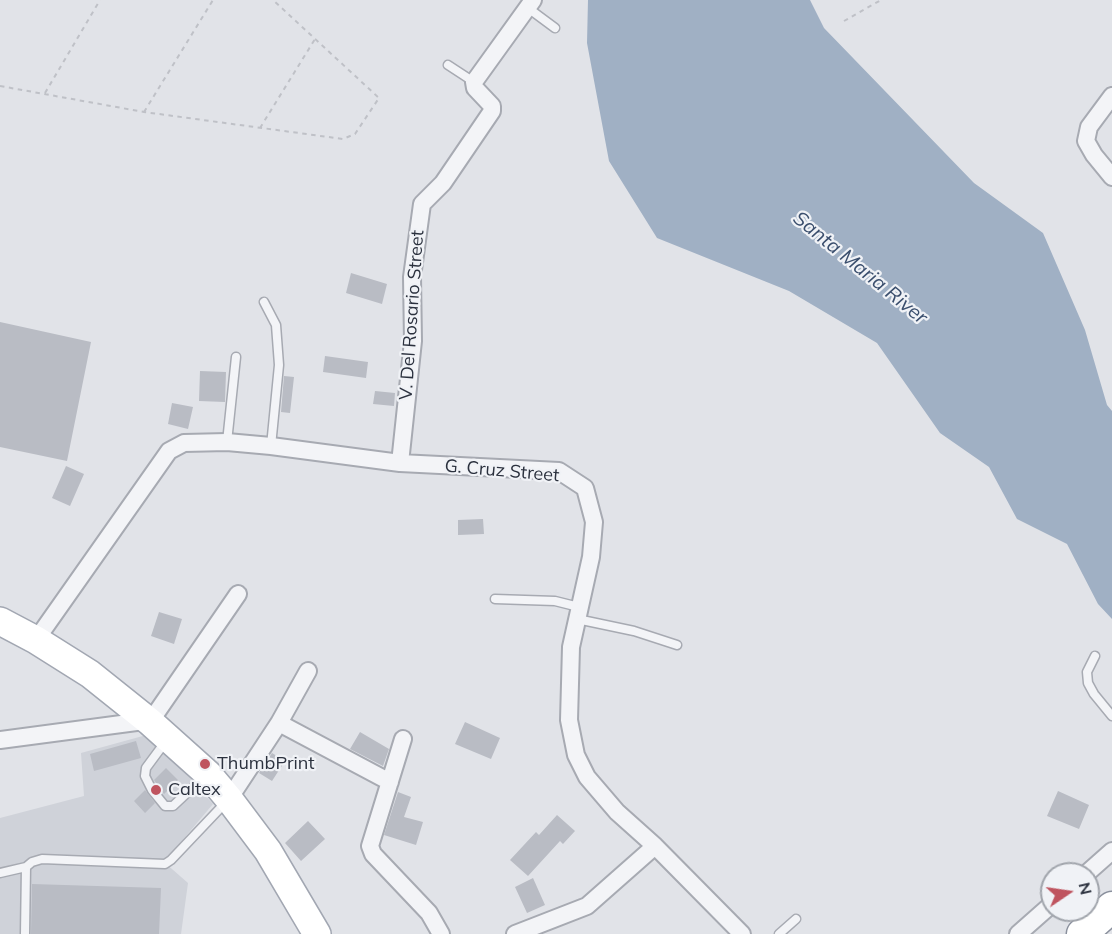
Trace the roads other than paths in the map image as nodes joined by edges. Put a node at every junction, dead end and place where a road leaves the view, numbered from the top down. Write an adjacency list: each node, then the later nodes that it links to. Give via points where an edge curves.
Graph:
1 (531, 4): 2 (lane); 4 (street)
2 (555, 28)
3 (448, 66): 4 (lane)
4 (474, 82): 11 (street, V. Del Rosario Street, via 492,111 443,183 422,204 412,277 413,341)
5 (1112, 96): 6 (street, via 1089,127 1086,141)
6 (1112, 177)
7 (264, 302): 10 (lane, via 276,325 279,365)
8 (236, 357): 9 (lane)
9 (227, 442): 10 (street, G. Cruz Street); 16 (street, G. Cruz Street, via 196,441 169,451)
10 (271, 446): 11 (street, G. Cruz Street)
11 (400, 464): 14 (street, G. Cruz Street, via 560,471 585,488 594,522 591,557)
12 (238, 594): 22 (street)
13 (495, 599): 14 (lane, via 555,601)
14 (578, 613): 17 (lane); 28 (street, G. Cruz Street, via 571,647 569,720 576,755 587,777 617,812)
15 (0, 621): 16 (main road)
16 (36, 640): 22 (main road, via 90,674)
17 (677, 645)
18 (1095, 656): 20 (lane, via 1088,682)
19 (308, 671): 21 (street)
20 (1112, 716)
21 (279, 723): 26 (street); 27 (street)
22 (159, 730): 24 (street, via 144,721); 25 (main road); 25 (lane, via 145,776 165,806 173,806)
23 (403, 739): 26 (street)
24 (0, 740)
25 (208, 774): 27 (main road)
26 (390, 782): 38 (street, via 370,846 373,854 429,913)
27 (229, 799): 31 (lane, via 165,864 42,859); 37 (main road, via 268,851)
28 (655, 846): 39 (street, via 587,906); 40 (street, G. Cruz Street)
29 (1112, 851): 30 (street)
30 (1100, 862)
31 (26, 867): 32 (lane); 36 (lane)
32 (0, 873)
33 (1112, 907): 43 (highway)
34 (1040, 915): 42 (street)
35 (796, 919): 41 (lane)
36 (25, 934)
37 (317, 934)
38 (441, 934)
39 (515, 934)
40 (742, 934)
41 (779, 934)
42 (1018, 934)
43 (1082, 934)

